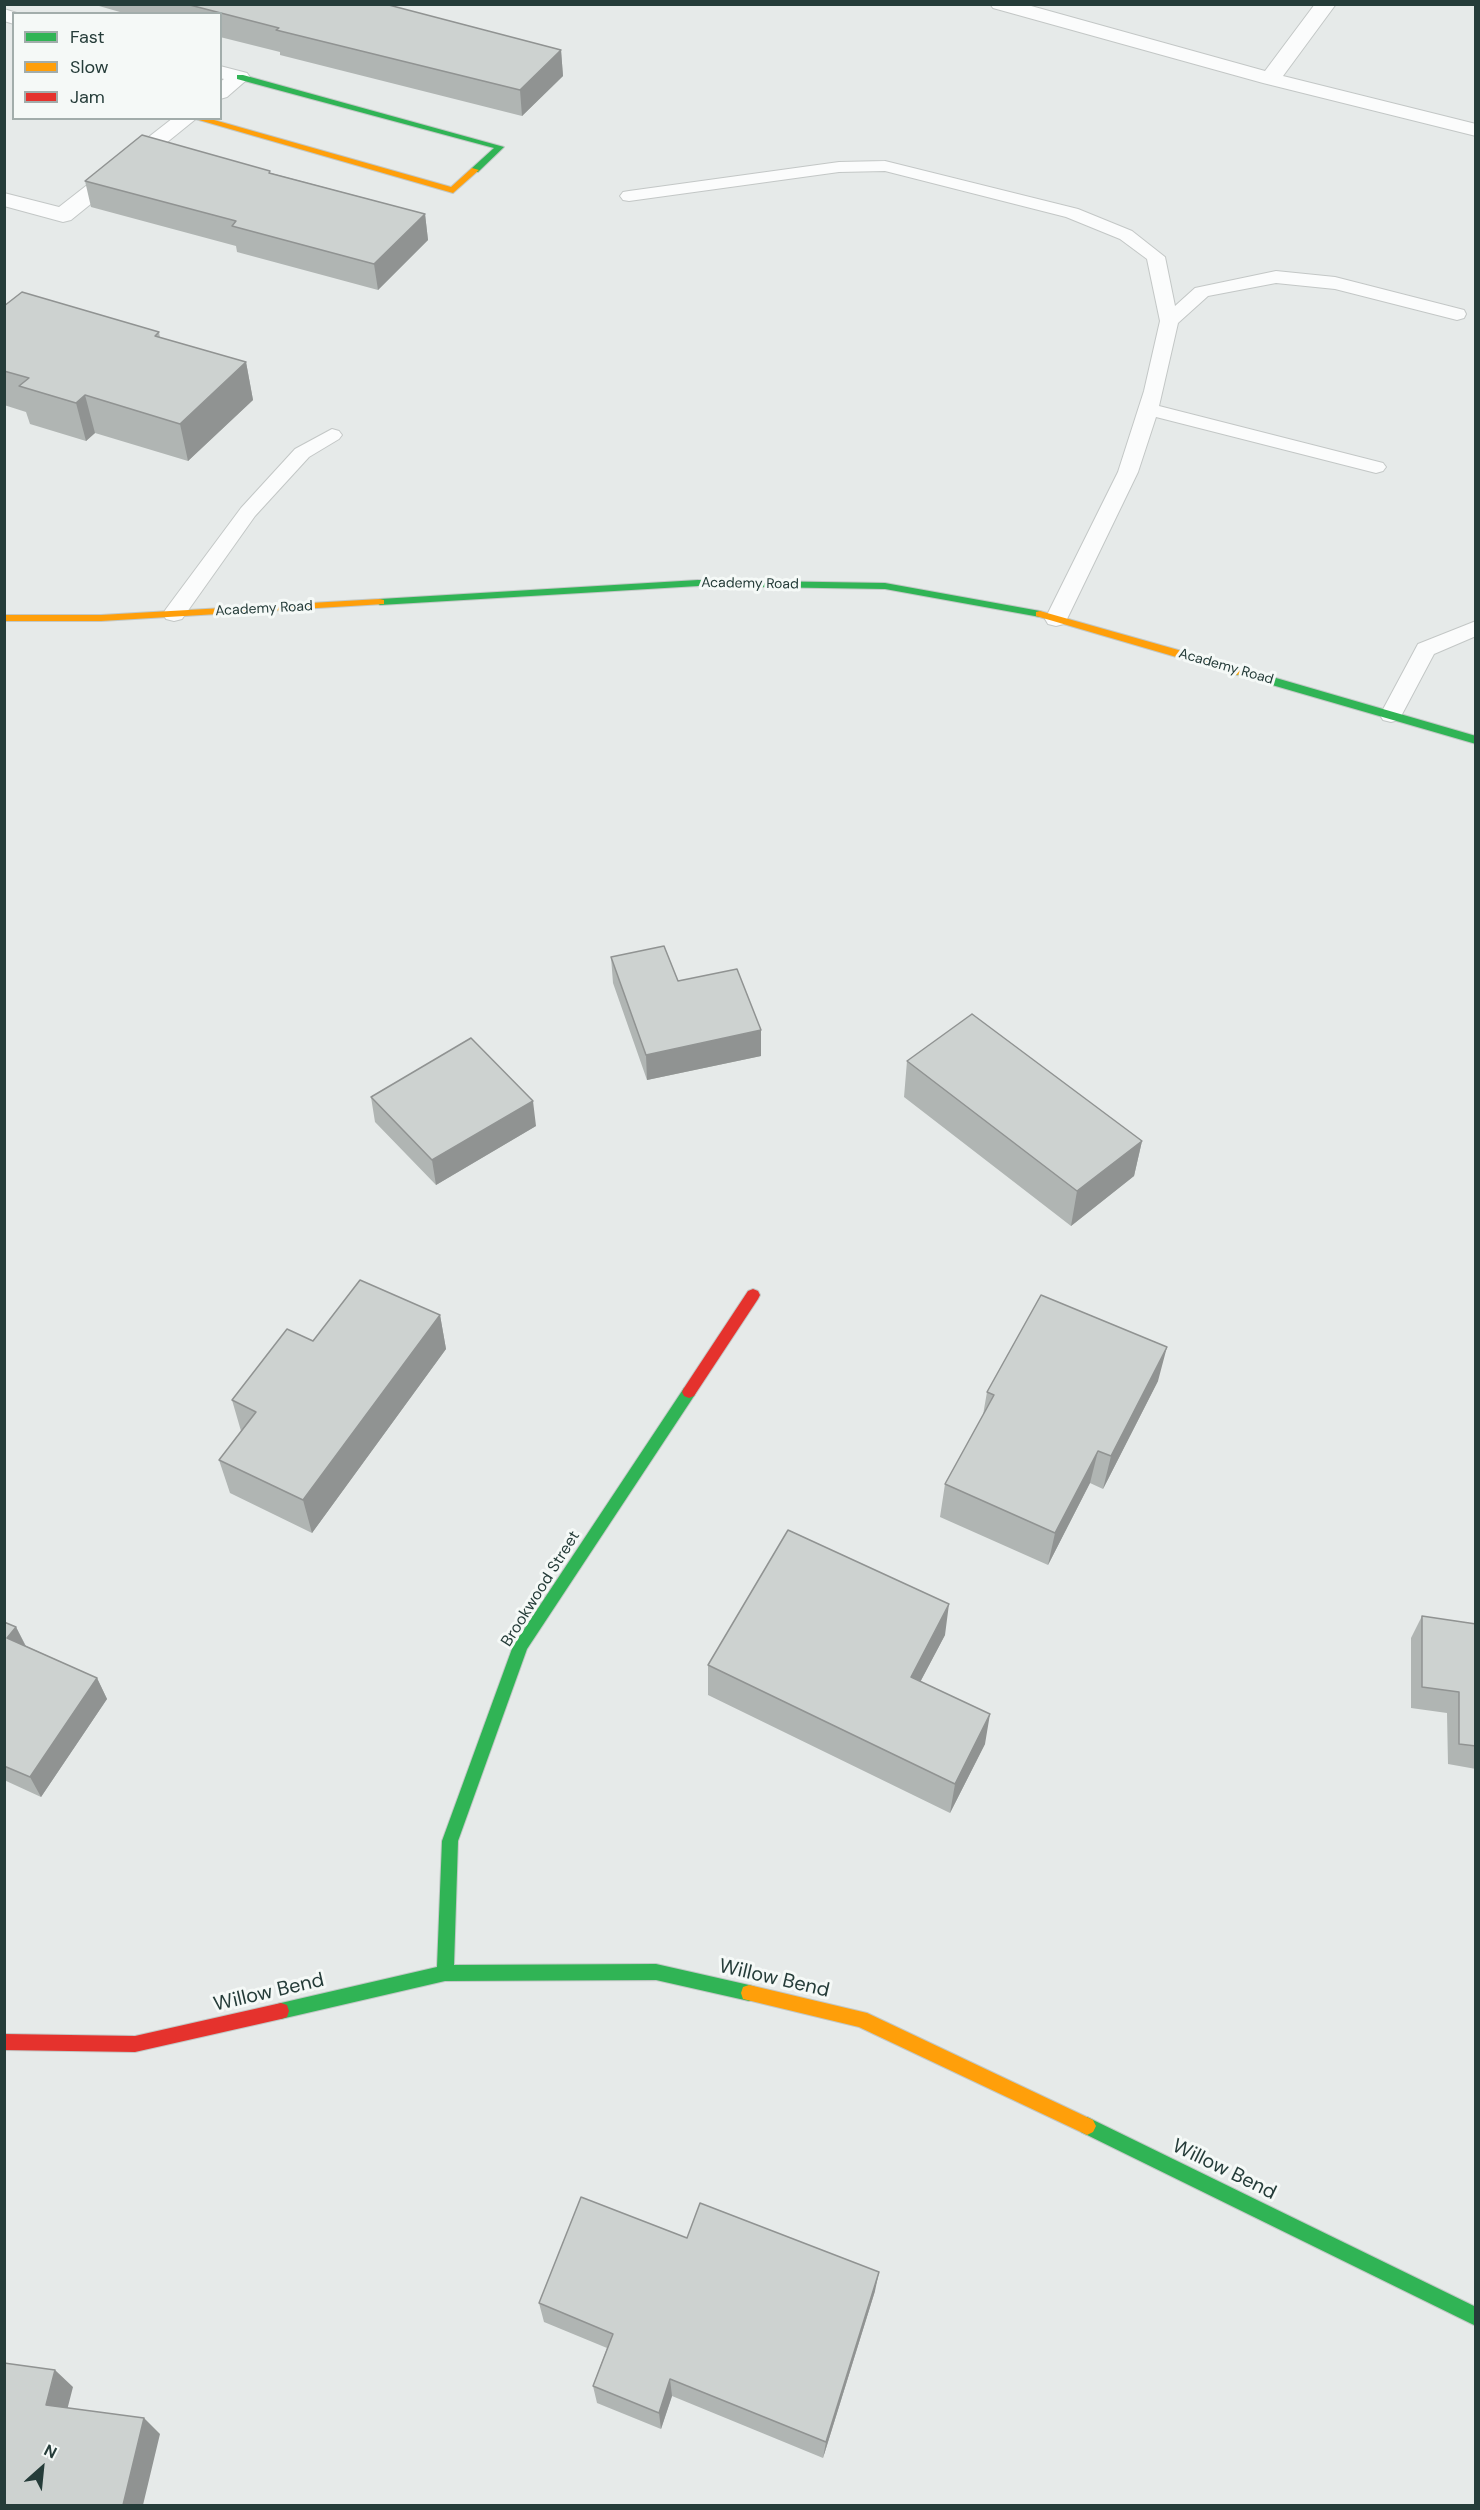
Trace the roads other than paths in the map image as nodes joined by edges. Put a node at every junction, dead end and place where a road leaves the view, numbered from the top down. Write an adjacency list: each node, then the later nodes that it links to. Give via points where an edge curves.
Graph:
1 (1000, 4): 4 (street)
2 (1326, 4): 4 (street)
3 (230, 75): 5 (street); 7 (street, via 500,147 453,190)
4 (1270, 79): 8 (street)
5 (222, 89)
6 (184, 120): 10 (street, via 63,215)
7 (203, 120)
8 (1476, 130)
9 (629, 196): 12 (lane, via 839,167 885,166 1072,213 1126,235 1156,257)
10 (4, 199)
11 (1457, 314): 12 (lane, via 1335,283 1276,277 1202,292)
12 (1168, 321): 13 (lane)
13 (1148, 409): 15 (lane); 18 (lane, via 1128,472)
14 (332, 435): 16 (lane, via 302,453 248,512)
15 (1376, 467)
16 (174, 614): 17 (street, Academy Road); 18 (street, Academy Road, via 698,583 885,586 1026,610)
17 (4, 618)
18 (1056, 619): 20 (street, Academy Road)
19 (1476, 628): 20 (lane, via 1426,649)
20 (1391, 716): 21 (street, Academy Road)
21 (1476, 740)
22 (753, 1295): 23 (street, Brookwood Street, via 521,1646 450,1841)
23 (445, 1973): 24 (street, Willow Bend, via 135,2044); 25 (street, Willow Bend, via 656,1972 861,2019 1191,2175)
24 (4, 2042)
25 (1476, 2317)

